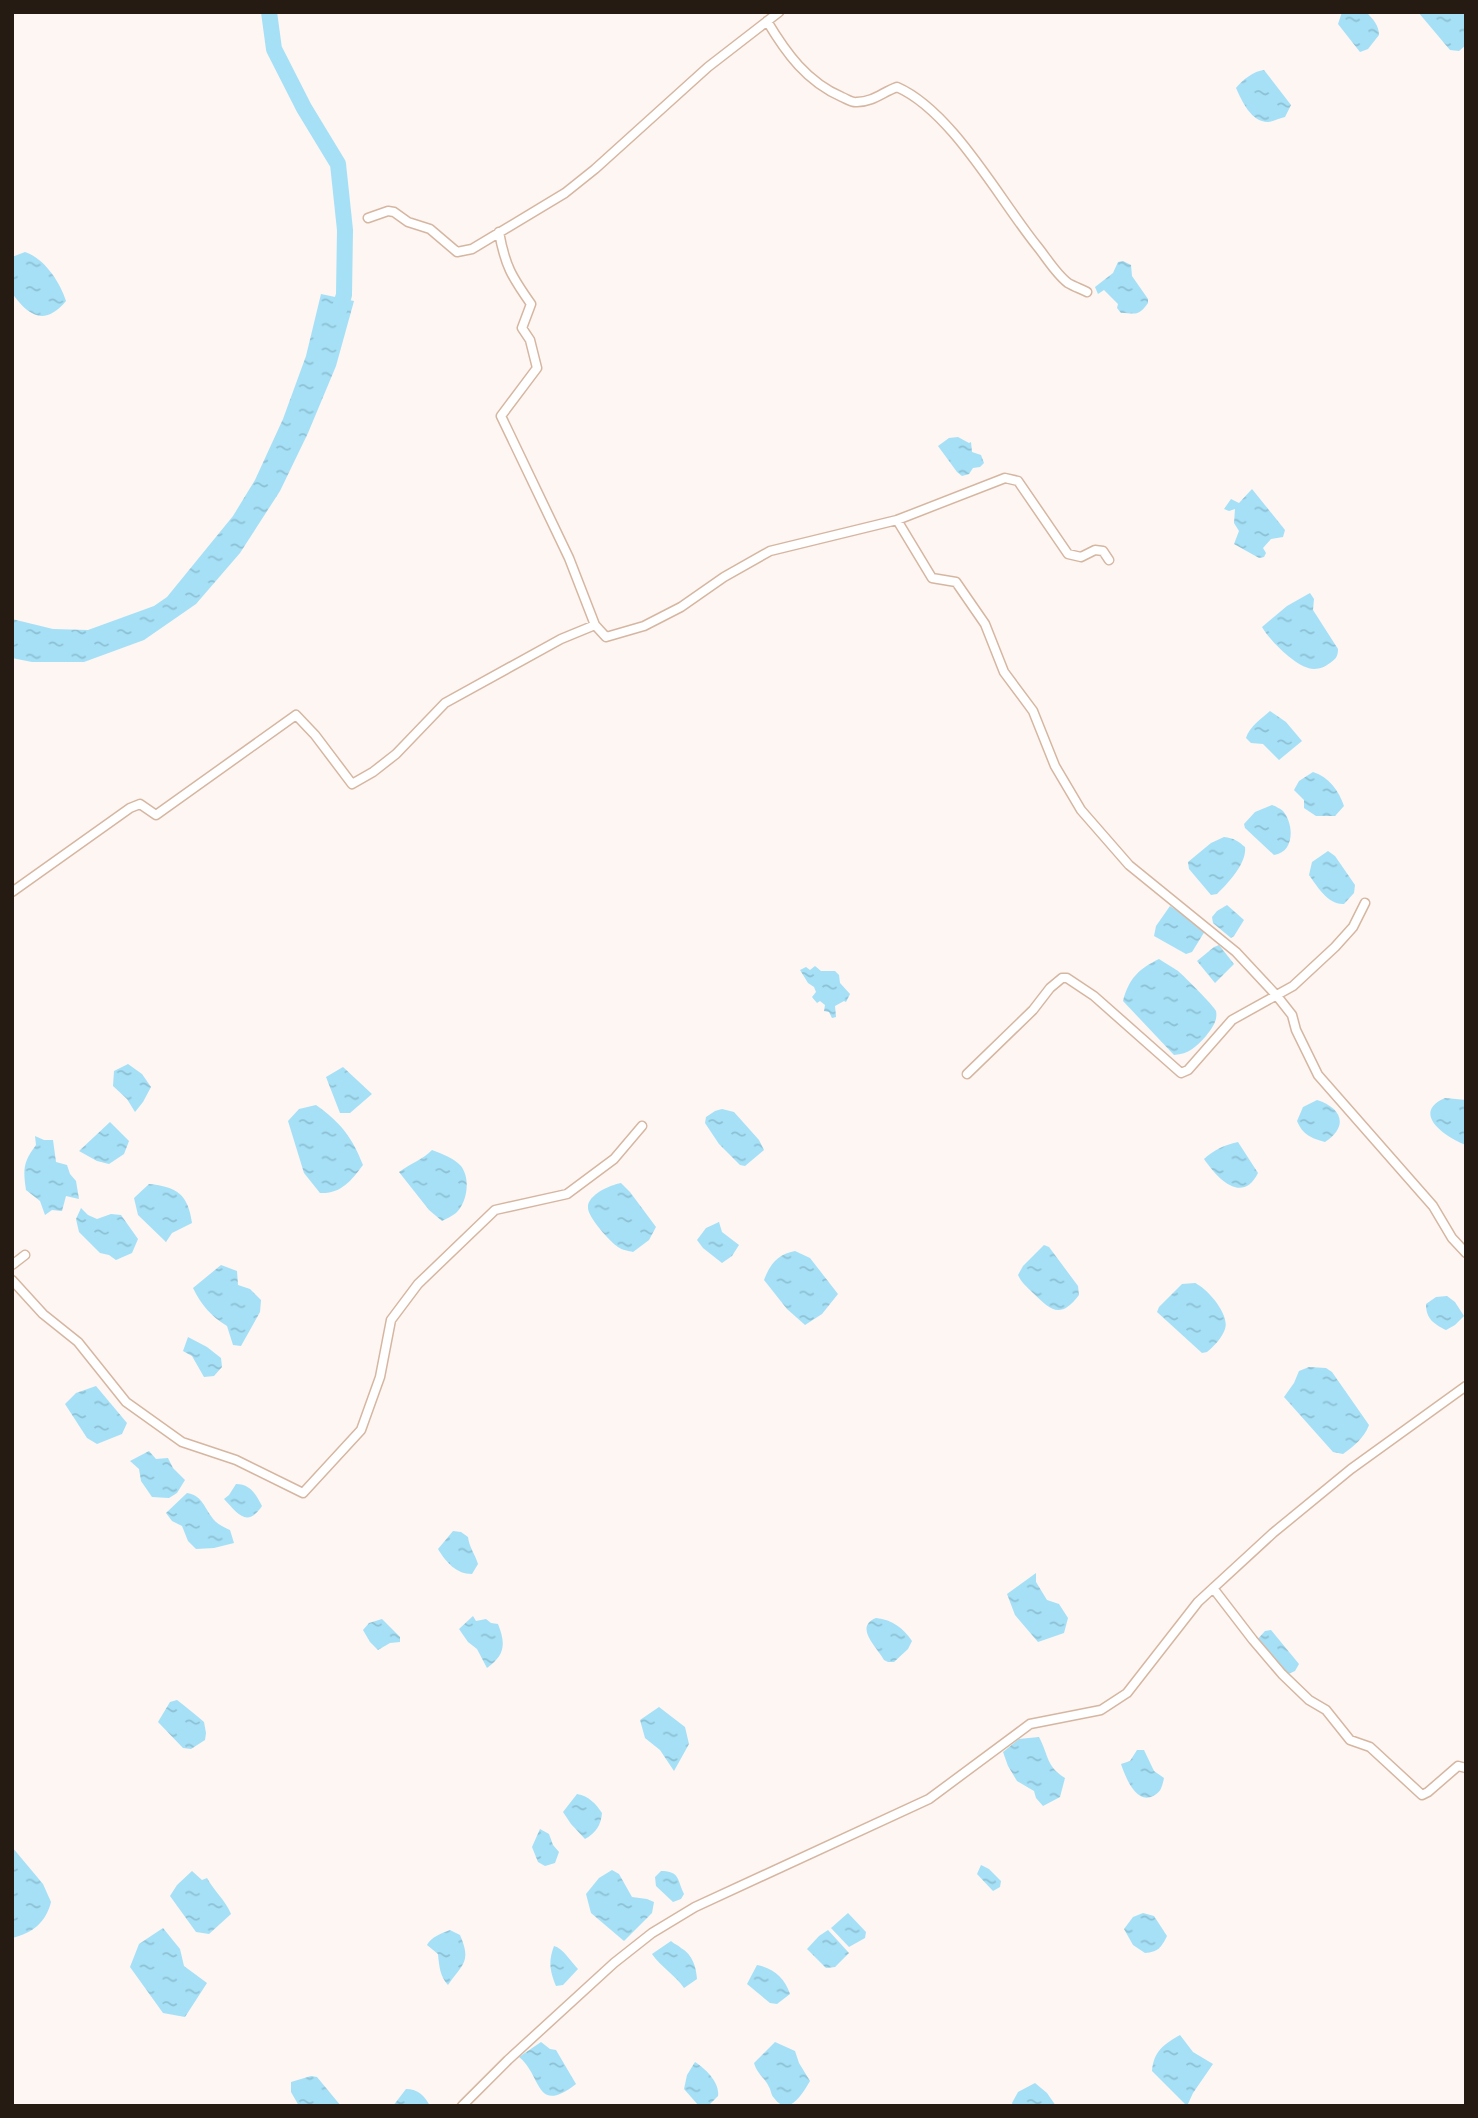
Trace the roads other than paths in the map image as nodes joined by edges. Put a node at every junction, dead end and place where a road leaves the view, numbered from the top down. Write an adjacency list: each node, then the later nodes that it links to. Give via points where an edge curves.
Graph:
1 (779, 12): 2 (street)
2 (767, 22): 4 (street, via 708,67 575,185); 5 (street, via 784,50 827,91 855,103 876,99 897,87 920,102 983,170 1066,282)
3 (368, 218): 4 (street, via 394,212 430,229 457,252 472,249)
4 (499, 232): 8 (street, via 507,267 531,304 522,328 537,368 501,416 569,558)
5 (1087, 292)
6 (897, 520): 7 (street, via 1011,479 1018,481 1068,554 1081,557 1095,550); 8 (street, via 770,551 644,626 606,637); 11 (street, via 932,578 956,582 985,624 1004,672 1033,711 1055,766 1081,810 1129,865 1236,952)
7 (1109, 559)
8 (595, 625): 9 (street, via 445,703 396,754 352,784 296,715 156,815 140,804 130,807)
9 (12, 892)
10 (1364, 903): 11 (street, via 1353,927 1335,947)
11 (1277, 996): 12 (street, via 1232,1020 1181,1073 1094,996 1062,978); 14 (street, via 1292,1015 1318,1075 1433,1206)
12 (967, 1074)
13 (642, 1126): 17 (street, via 614,1159 567,1195 495,1210 418,1284 391,1320 380,1377 361,1430 303,1493 236,1460 182,1442 126,1402 78,1342 43,1314)
14 (1466, 1253)
15 (25, 1255): 16 (street)
16 (12, 1265)
17 (12, 1280)
18 (1466, 1386): 19 (street, via 1351,1469)
19 (1213, 1588): 20 (street, via 1282,1674 1326,1710 1350,1740 1370,1747 1422,1796 1458,1766); 21 (street, via 1127,1693 1101,1710 1030,1724 929,1799 695,1907 652,1933)
20 (1466, 1768)
21 (462, 2106)

